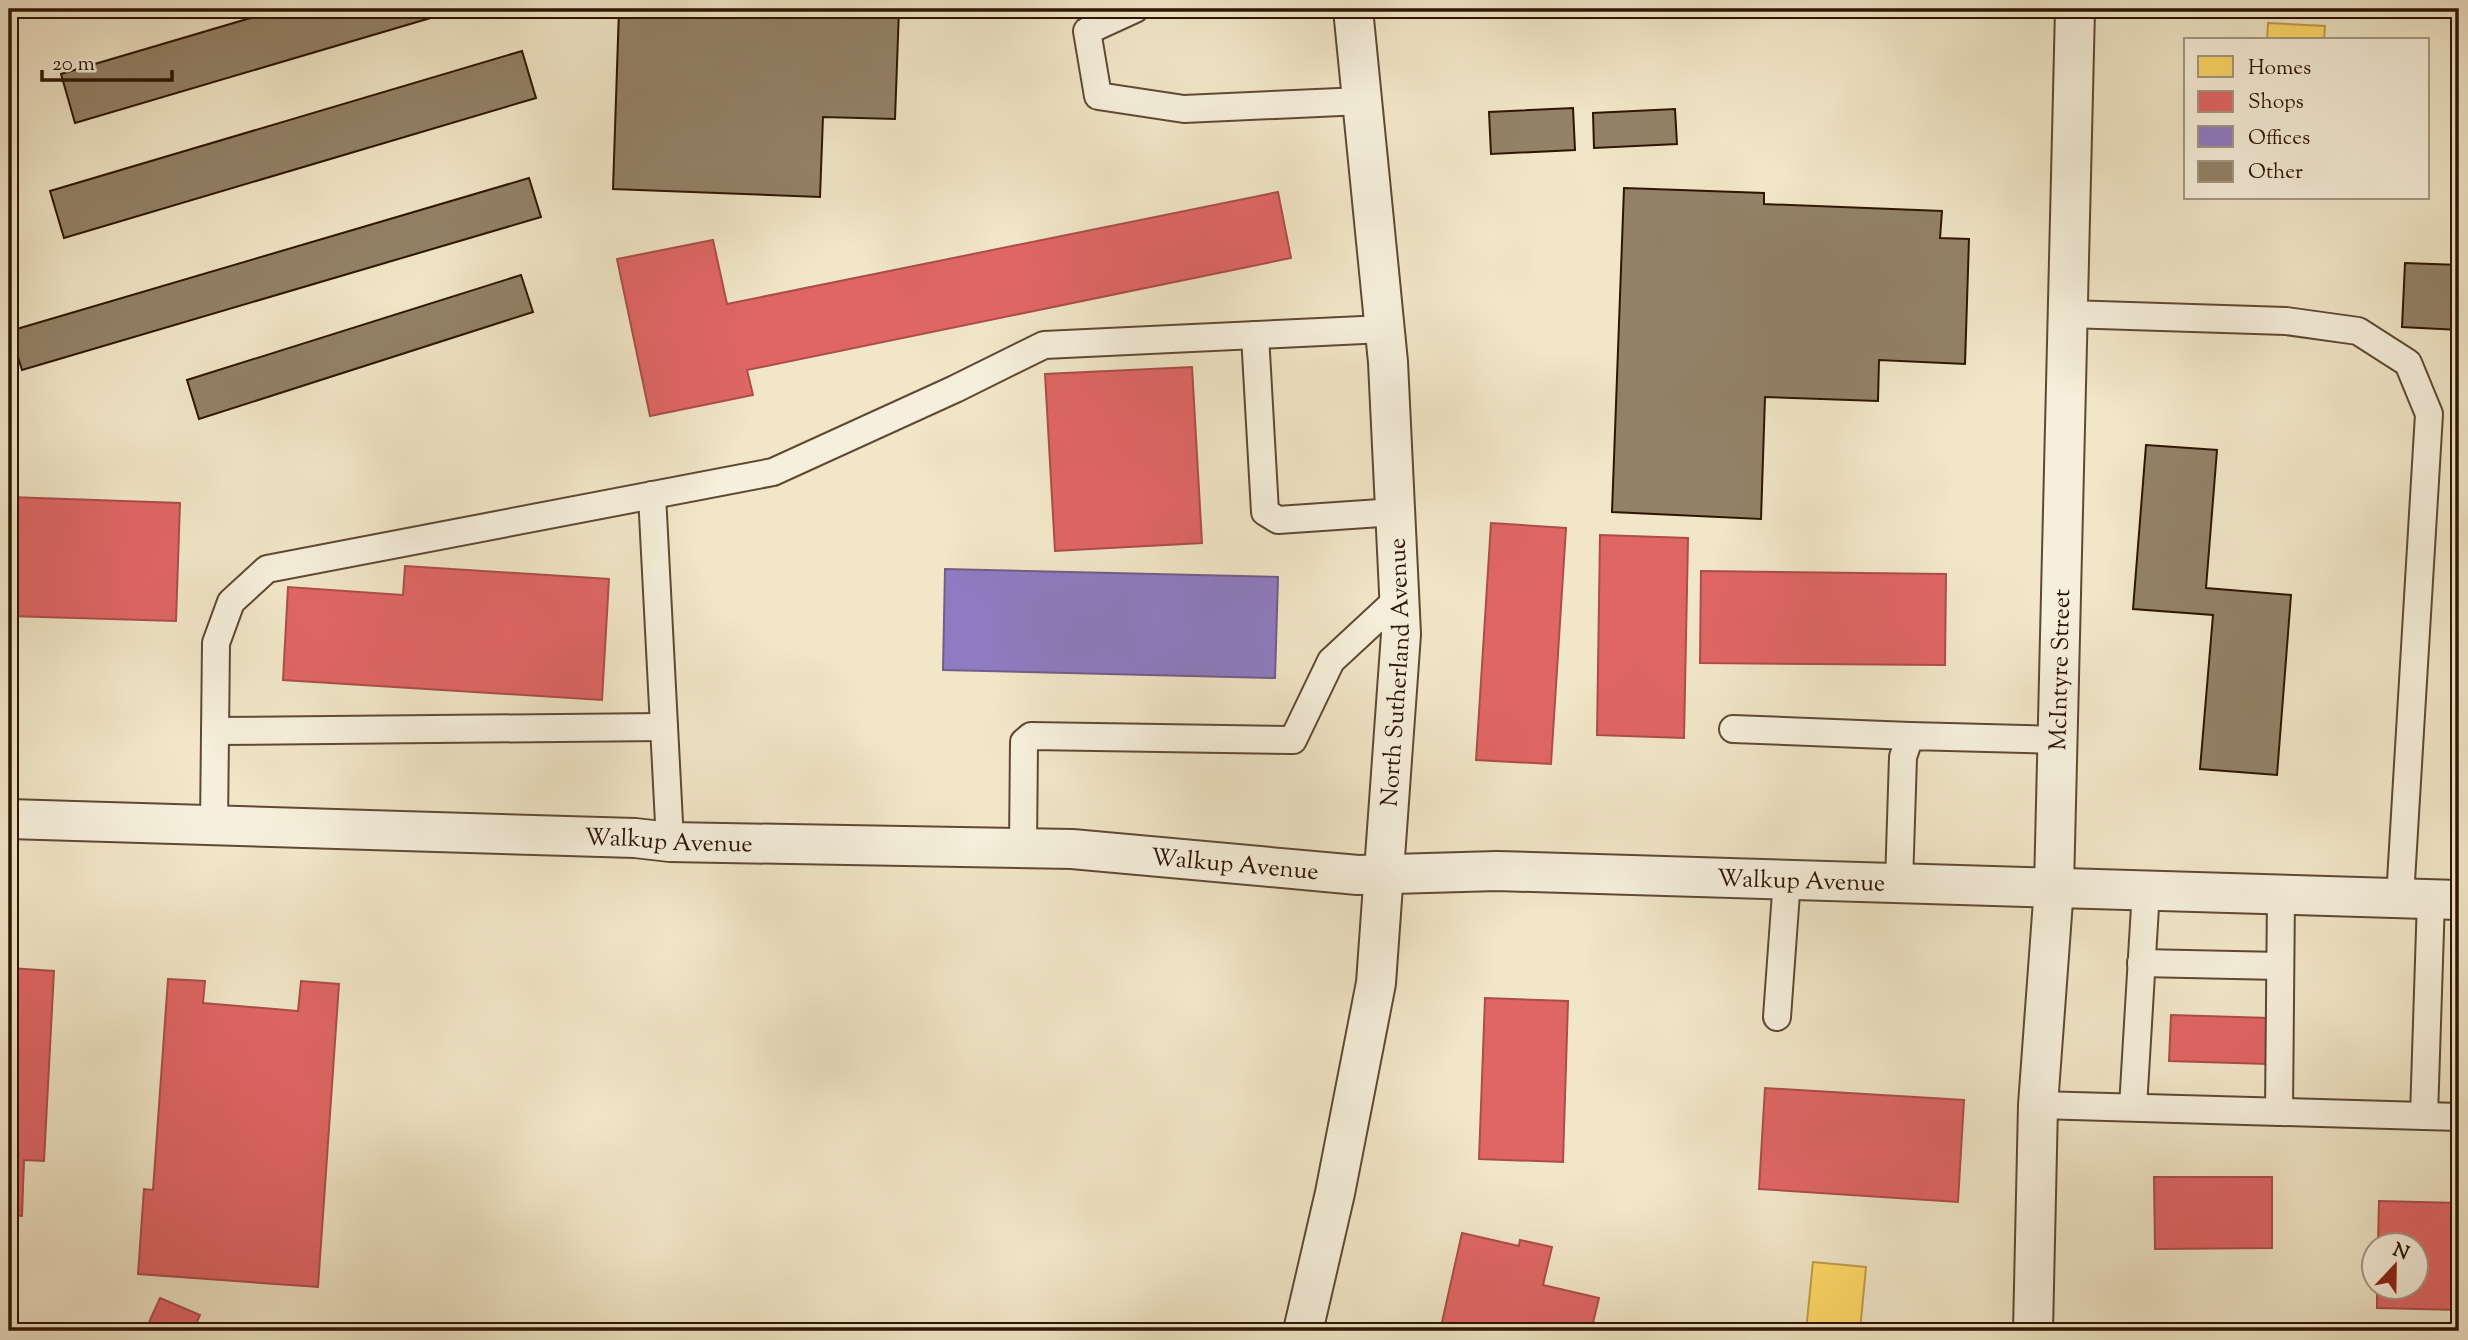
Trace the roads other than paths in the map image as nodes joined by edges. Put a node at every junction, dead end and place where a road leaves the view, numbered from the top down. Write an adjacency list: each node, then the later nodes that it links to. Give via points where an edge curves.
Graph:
1 (1135, 9): 4 (lane, via 1087,32 1098,96 1184,109)
2 (1353, 9): 4 (street, North Sutherland Avenue)
3 (2075, 9): 5 (street, McIntyre Street)
4 (1362, 101): 6 (street, North Sutherland Avenue)
5 (2068, 314): 15 (street, McIntyre Street); 26 (lane, via 2286,321 2358,331 2408,363 2429,414)
6 (1384, 329): 7 (lane); 9 (street, North Sutherland Avenue)
7 (1255, 335): 8 (lane, via 1044,345 773,472); 9 (lane, via 1265,512 1278,520)
8 (652, 495): 11 (lane); 13 (lane, via 267,569 231,601 216,643)
9 (1395, 512): 10 (street, North Sutherland Avenue)
10 (1400, 597): 19 (lane, via 1331,661 1293,740 1027,738); 20 (street, North Sutherland Avenue)
11 (664, 727): 13 (lane); 18 (lane)
12 (1732, 729): 14 (lane)
13 (215, 731): 17 (lane)
14 (1910, 736): 15 (lane); 22 (lane, via 1903,757)
15 (2058, 740): 23 (street, McIntyre Street)
16 (9, 819): 17 (street, Walkup Avenue)
17 (214, 825): 18 (street, Walkup Avenue)
18 (670, 842): 19 (street, Walkup Avenue)
19 (1023, 848): 20 (street, Walkup Avenue)
20 (1386, 874): 21 (street, Walkup Avenue, via 1497,871); 35 (street, North Sutherland Avenue, via 1376,983)
21 (1787, 879): 22 (street, Walkup Avenue); 29 (lane)
22 (1899, 883): 23 (street, Walkup Avenue)
23 (2054, 887): 24 (street, Walkup Avenue); 30 (street, McIntyre Street)
24 (2146, 890): 25 (street, Walkup Avenue); 27 (lane)
25 (2281, 894): 26 (street, Walkup Avenue); 28 (lane)
26 (2430, 899): 33 (lane)
27 (2141, 963): 28 (lane); 31 (lane)
28 (2280, 966): 32 (lane)
29 (1777, 1017)
30 (2038, 1105): 31 (lane); 36 (street, McIntyre Street)
31 (2133, 1107): 32 (lane)
32 (2279, 1112): 33 (lane)
33 (2424, 1116): 34 (lane)
34 (2459, 1117)
35 (1303, 1331)
36 (2033, 1331)

